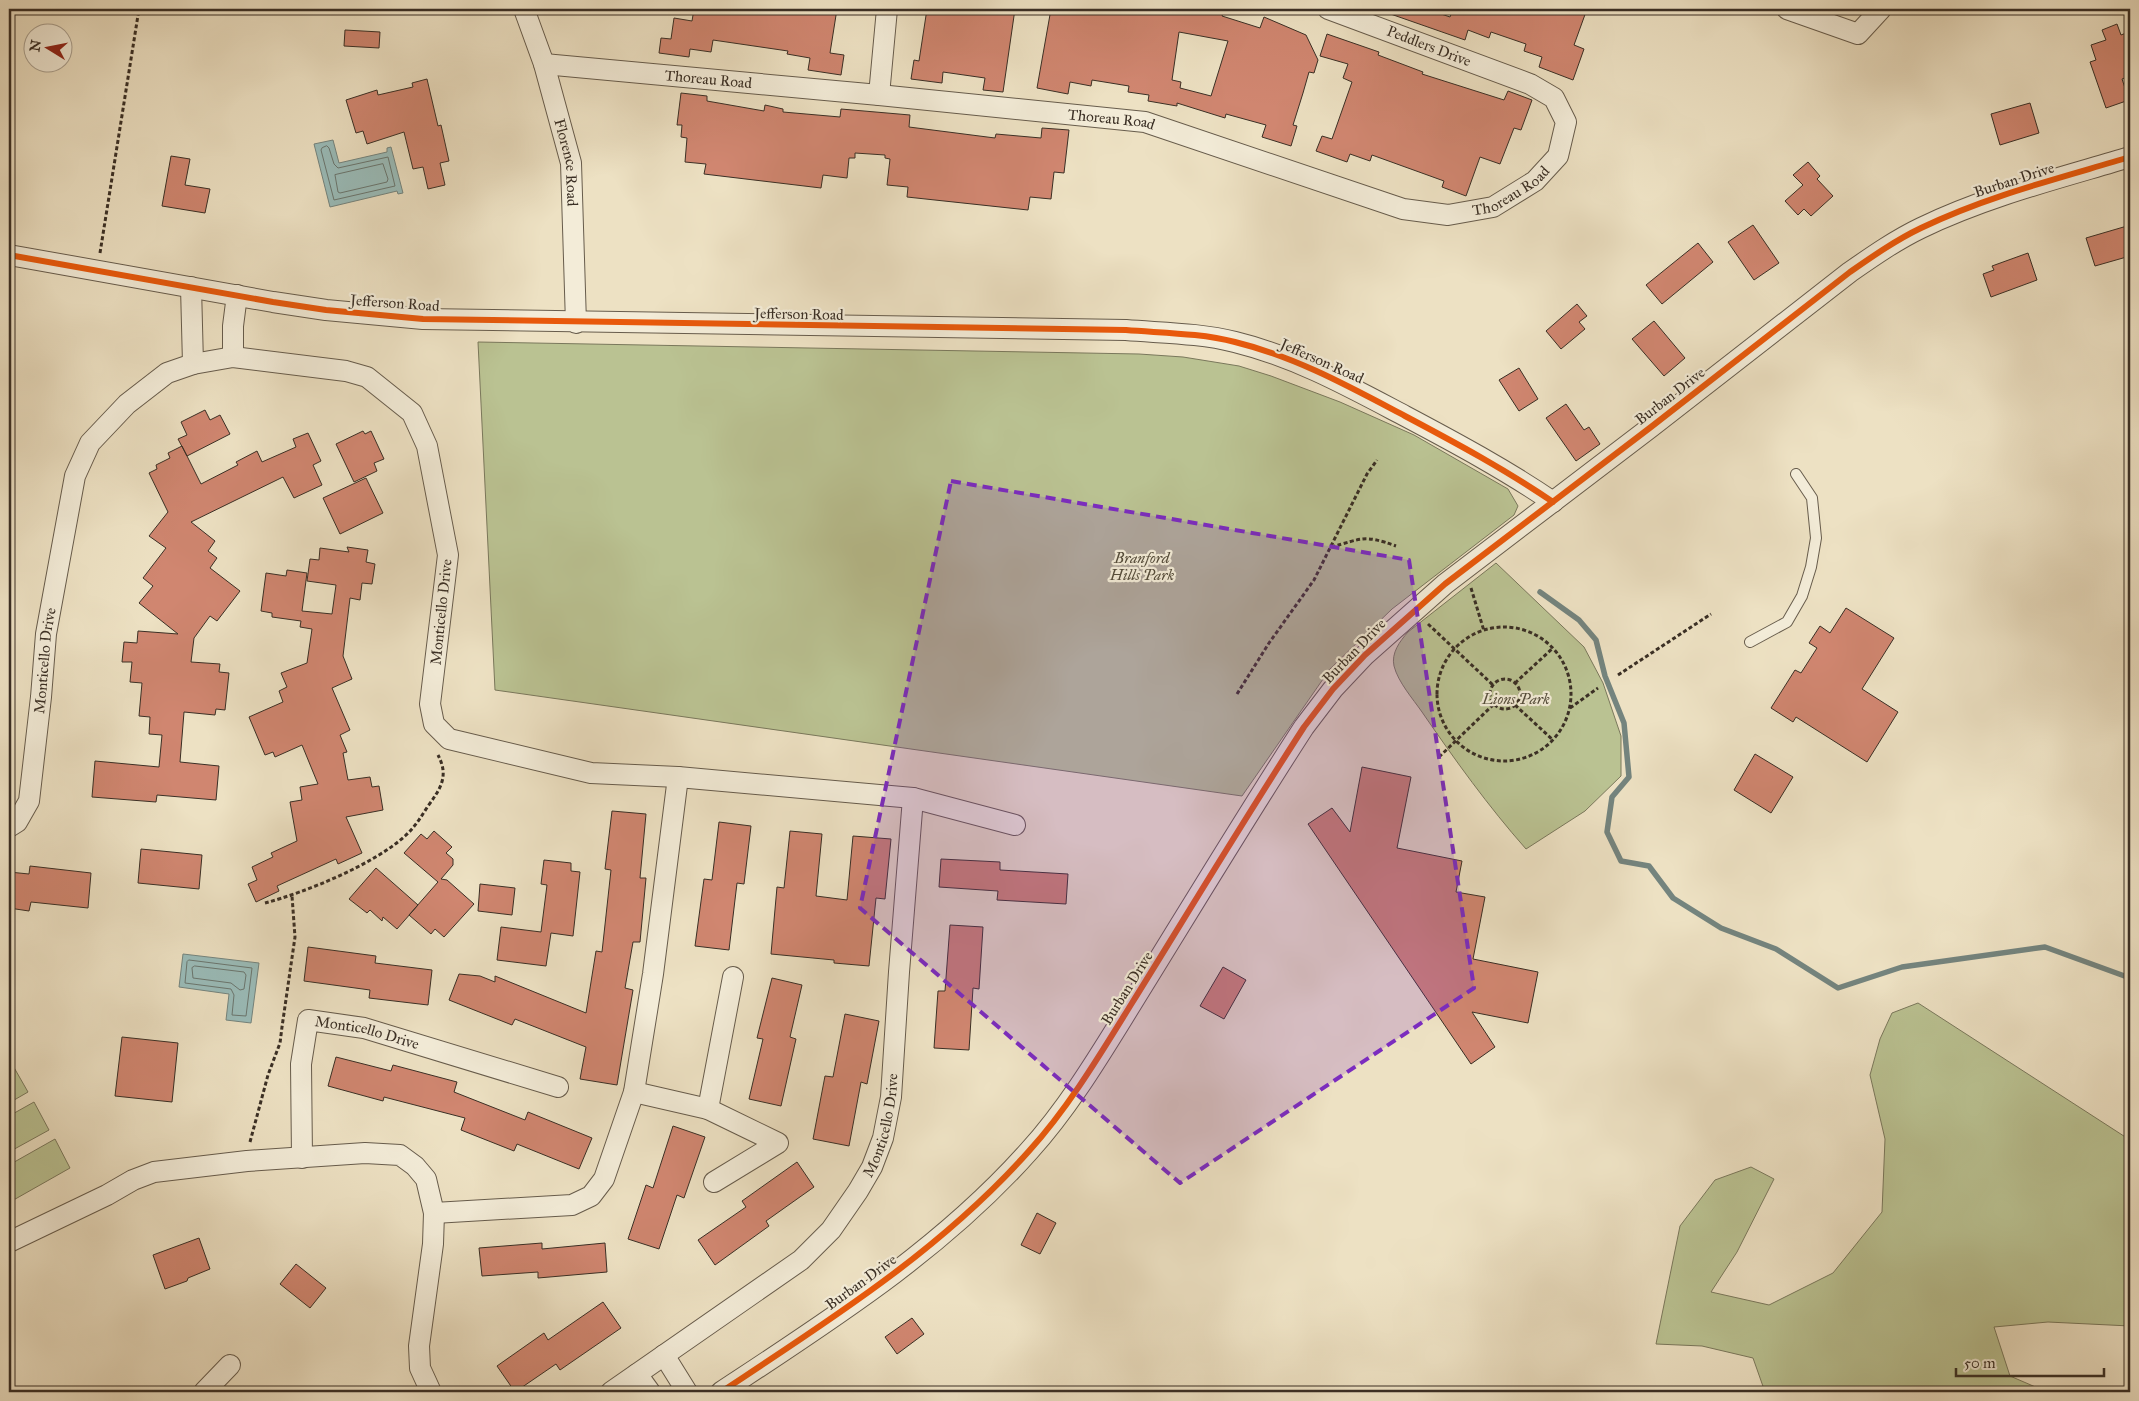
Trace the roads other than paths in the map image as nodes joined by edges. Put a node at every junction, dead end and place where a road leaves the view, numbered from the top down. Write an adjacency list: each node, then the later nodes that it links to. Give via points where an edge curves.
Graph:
1 (524, 9): 6 (street, Florence Road)
2 (887, 9): 8 (street)
3 (1328, 9): 7 (street, Peddlers Drive)
4 (1787, 9): 5 (street, via 1858,34)
5 (1881, 9)
6 (544, 64): 8 (street, Thoreau Road); 13 (street, Florence Road, via 571,163)
7 (1530, 84): 8 (street, Thoreau Road, via 1554,98 1566,122 1558,156 1535,181 1493,207 1448,215 1403,209 1145,122)
8 (879, 95)
9 (2130, 157): 17 (street, Burban Drive, via 1960,211 1885,248)
10 (9, 255): 11 (street, Jefferson Road)
11 (191, 287): 12 (street, Jefferson Road); 15 (street)
12 (237, 295): 13 (street, Jefferson Road, via 326,310 423,319); 14 (street)
13 (576, 323): 17 (street, Jefferson Road, via 1126,330 1234,341 1336,378 1487,460)
14 (233, 357): 15 (street, Monticello Drive); 19 (street, Monticello Drive, via 346,371 367,377 412,413 427,446 448,555 430,704 434,724 449,739 591,773)
15 (193, 364): 22 (street, Monticello Drive, via 167,373 127,404 90,443 75,476 46,634 42,697 28,801 17,822)
16 (1796, 474): 18 (lane, via 1812,498 1816,538 1811,567 1802,596 1787,622)
17 (1553, 502): 39 (street, Burban Drive, via 1415,609 1364,655 1333,689 1304,727 1076,1090 1030,1150 983,1199 892,1276)
18 (1750, 642)
19 (678, 777): 20 (street, Monticello Drive); 25 (street)
20 (913, 798): 21 (street, Monticello Drive); 31 (street, Monticello Drive, via 891,1097 883,1138 872,1166 832,1230 801,1260)
21 (1015, 825)
22 (9, 827)
23 (733, 977): 26 (street)
24 (558, 1088): 27 (street, Monticello Drive, via 364,1028 308,1020 300,1064)
25 (634, 1092): 26 (street); 29 (street, via 604,1179 591,1196 572,1205)
26 (708, 1109): 28 (street, via 778,1143)
27 (302, 1158): 29 (street, via 365,1152 400,1155 426,1179); 30 (street, via 147,1175)
28 (714, 1182)
29 (434, 1213): 35 (street, via 419,1346 420,1368)
30 (9, 1242)
31 (664, 1356): 33 (street, Monticello Drive); 38 (street)
32 (230, 1364): 34 (street)
33 (637, 1374): 36 (street, Monticello Drive); 37 (street)
34 (204, 1392)
35 (431, 1392)
36 (611, 1392)
37 (650, 1392)
38 (687, 1392)
39 (721, 1392)

